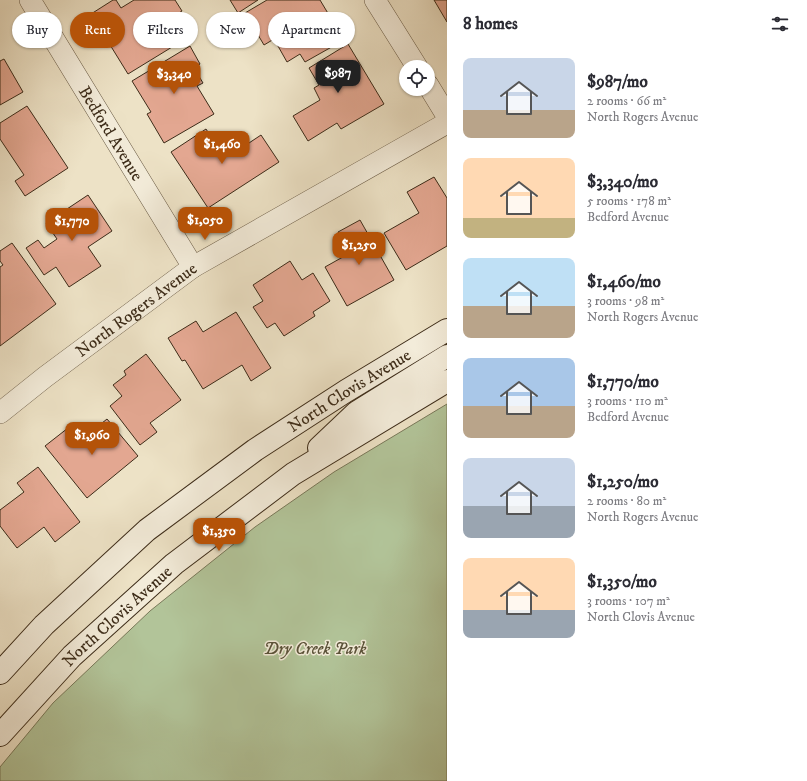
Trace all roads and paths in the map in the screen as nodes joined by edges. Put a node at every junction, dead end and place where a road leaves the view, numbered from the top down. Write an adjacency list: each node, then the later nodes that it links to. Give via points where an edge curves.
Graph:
1 (30, 0): 7 (street, Bedford Avenue)
2 (375, 0): 3 (street)
3 (412, 60)
4 (435, 96): 5 (street)
5 (447, 116)
6 (447, 123): 7 (street, North Rogers Avenue)
7 (193, 267): 11 (street, North Rogers Avenue)
8 (447, 330): 13 (main road, North Clovis Avenue, via 255,450 147,530 44,625)
9 (447, 356): 12 (main road, via 357,412)
10 (447, 381): 12 (main road, North Clovis Avenue)
11 (0, 413)
12 (293, 474): 14 (main road, North Clovis Avenue, via 174,564 72,656)
13 (0, 673)
14 (0, 735)

